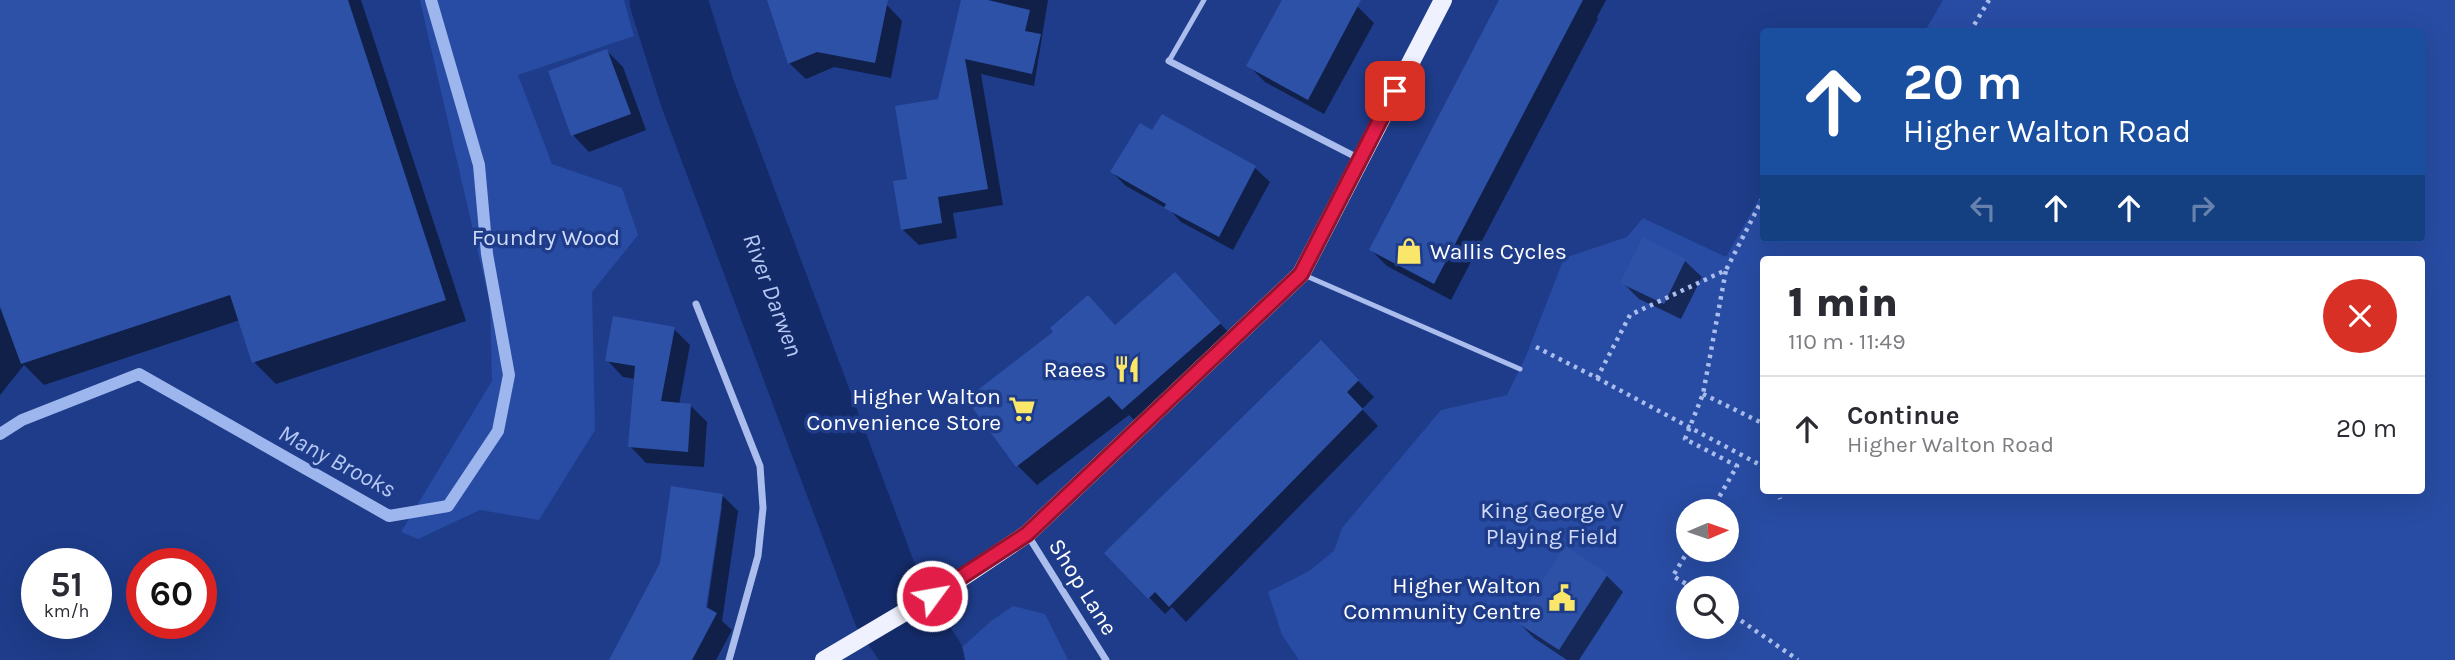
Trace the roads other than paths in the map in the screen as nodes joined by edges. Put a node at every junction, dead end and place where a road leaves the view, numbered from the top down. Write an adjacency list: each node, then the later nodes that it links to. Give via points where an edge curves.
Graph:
1 (1204, 0): 3 (lane)
2 (1443, 0): 4 (main road)
3 (1169, 61): 4 (street)
4 (1359, 159): 5 (main road)
5 (1301, 274): 7 (lane); 8 (main road)
6 (696, 304): 9 (street, via 760,466 758,556)
7 (1520, 369)
8 (1027, 534): 10 (main road); 11 (street, Shop Lane)
9 (729, 660)
10 (824, 660)
11 (1106, 660)

